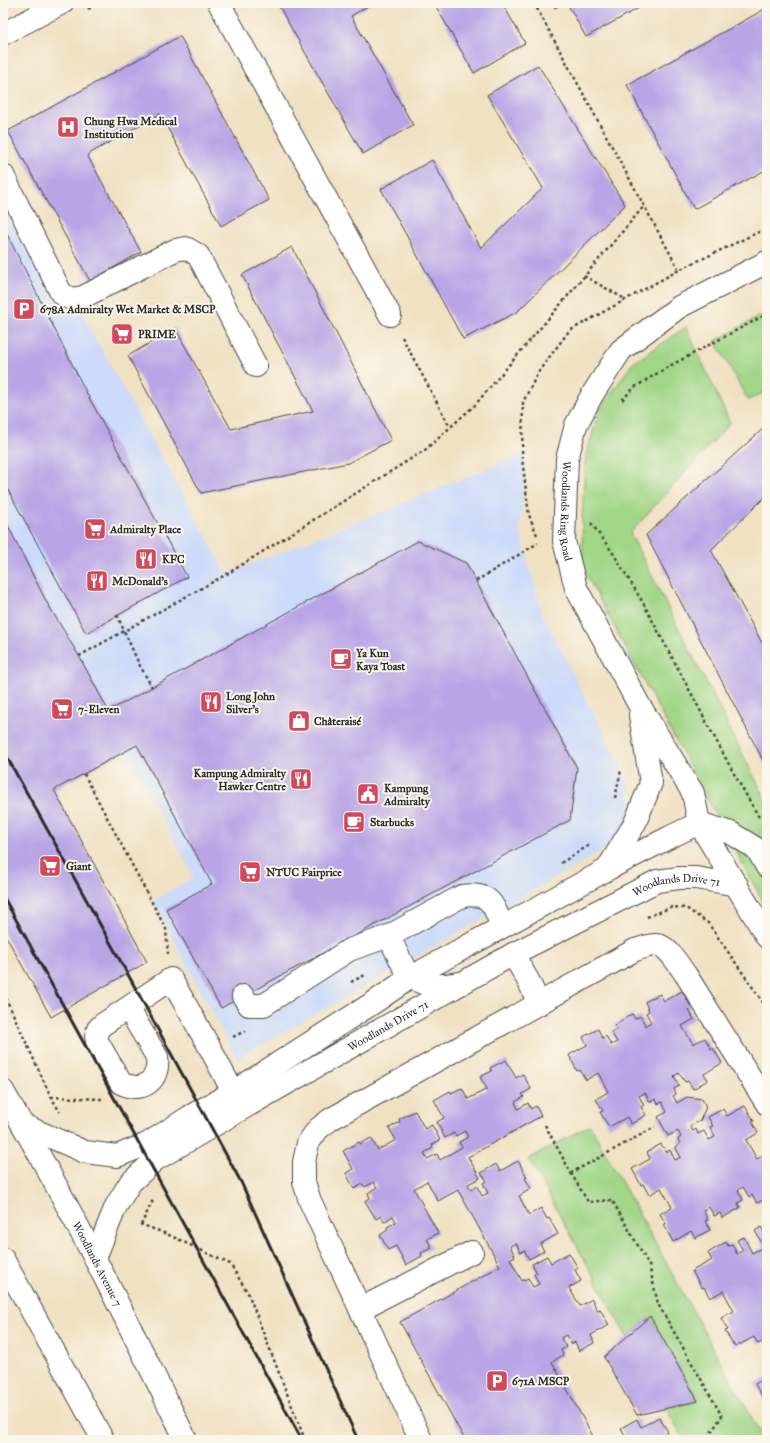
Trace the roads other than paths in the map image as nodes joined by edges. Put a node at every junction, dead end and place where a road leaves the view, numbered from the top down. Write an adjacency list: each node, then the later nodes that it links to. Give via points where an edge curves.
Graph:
1 (62, 3): 3 (street)
2 (219, 3): 6 (street)
3 (3, 34)
4 (3, 175): 7 (street, via 61,293 71,298 83,297 175,250 186,248 198,254)
5 (767, 262): 8 (street, Woodlands Ring Road, via 679,307 621,350 576,425 567,459 564,541 576,588)
6 (390, 315)
7 (256, 366)
8 (638, 704): 9 (street, Woodlands Ring Road, via 693,793); 11 (street, via 651,783 635,823)
9 (699, 823): 10 (street, via 731,833 757,849); 11 (street); 12 (street, Woodlands Ring Road)
10 (767, 866)
11 (608, 869): 13 (street)
12 (737, 885): 15 (street, Woodlands Ring Road); 16 (street, Woodlands Drive 71, via 696,878 657,881)
13 (502, 927): 14 (street, via 494,905 481,896 472,894 462,896); 17 (street)
14 (389, 936): 17 (street); 19 (street, via 349,950 264,1005 249,1006)
15 (767, 937)
16 (513, 954): 18 (street, Woodlands Drive 71); 20 (street)
17 (411, 977): 18 (street, via 431,985 445,986); 23 (street)
18 (466, 982): 27 (street, Woodlands Drive 71, via 155,1160 130,1183 116,1206)
19 (243, 996)
20 (539, 1004): 24 (street, via 635,950 661,946 686,975); 29 (street, via 331,1119 318,1129 308,1143 304,1162 304,1182 310,1202)
21 (128, 1008): 23 (street, via 171,979)
22 (3, 1091): 25 (street, Woodlands Avenue 7)
23 (233, 1092): 25 (street, via 147,1144 117,1156 85,1152)
24 (767, 1104)
25 (23, 1125): 27 (street, Woodlands Avenue 7)
26 (472, 1252): 29 (street)
27 (95, 1258): 31 (street, Woodlands Avenue 7)
28 (3, 1259): 30 (street)
29 (360, 1309): 32 (street)
30 (103, 1440)
31 (186, 1440)
32 (421, 1440)

